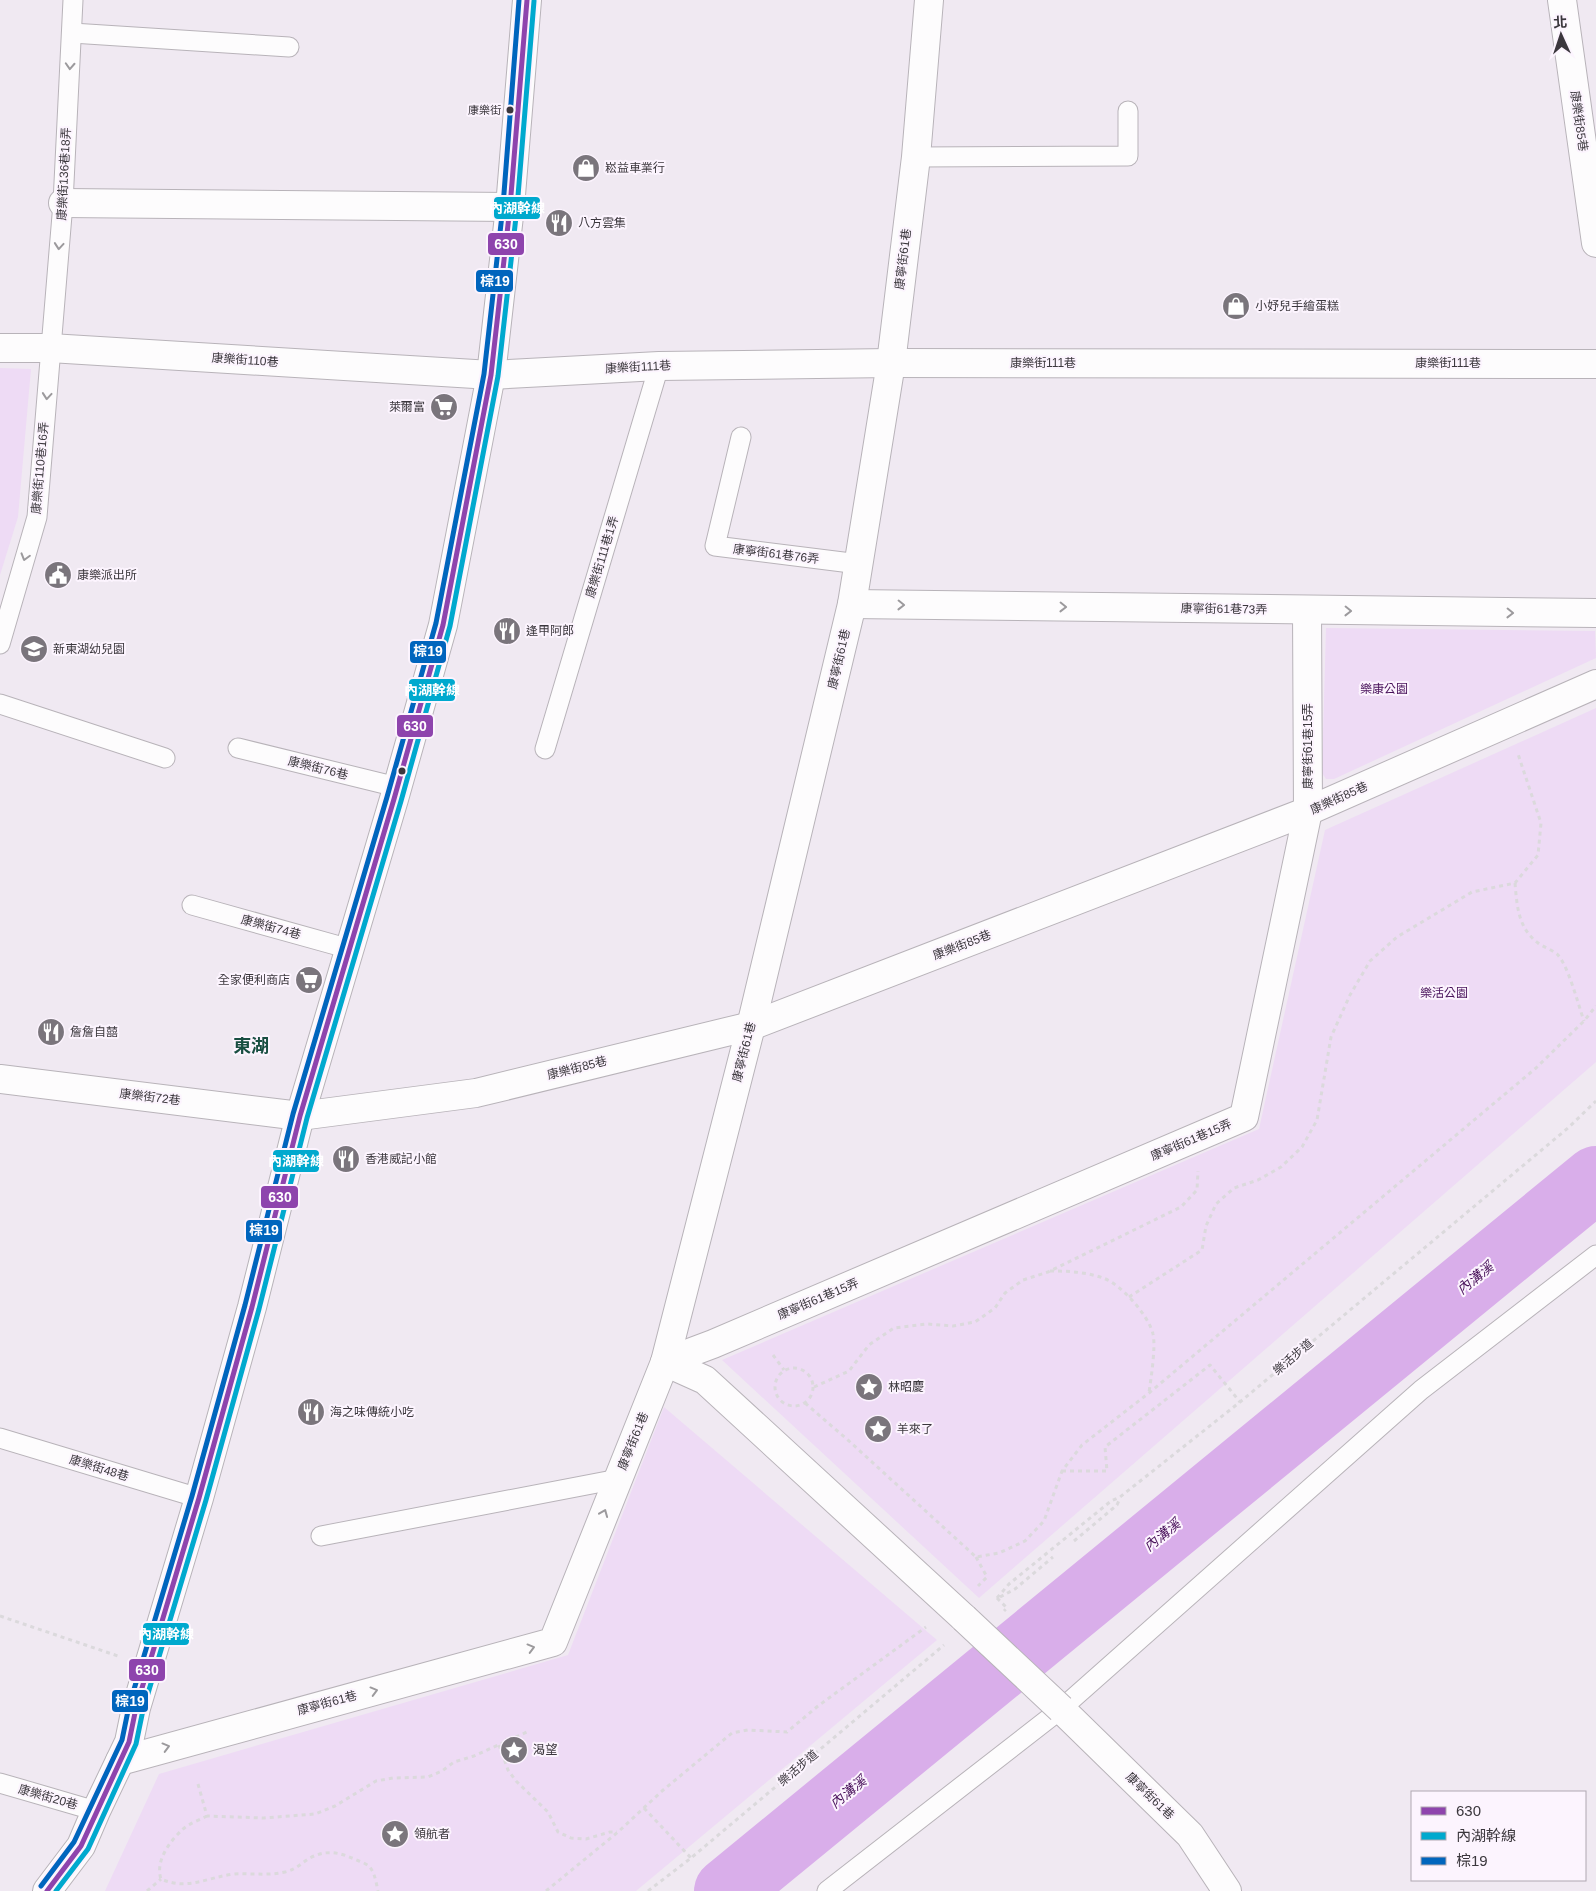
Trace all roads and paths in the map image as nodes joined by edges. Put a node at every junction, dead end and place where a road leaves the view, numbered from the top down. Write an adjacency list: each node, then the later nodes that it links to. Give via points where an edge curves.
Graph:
1 (73, 0): 5 (lane, 康樂街136巷18弄)
2 (527, 0): 10 (street)
3 (929, 0): 8 (street, 康寧街61巷)
4 (1562, 0): 11 (street, 康樂街85巷)
5 (72, 33): 6 (lane); 9 (lane, 康樂街136巷18弄, one-way to 9)
6 (289, 47)
7 (1128, 111): 8 (lane, via 1128,156)
8 (916, 157): 14 (street, 康寧街61巷)
9 (63, 203): 10 (street); 13 (lane, 康樂街136巷18弄, one-way to 13)
10 (510, 208): 17 (street)
11 (1596, 243)
12 (0, 348): 13 (street, 康樂街110巷)
13 (50, 348): 17 (street, 康樂街110巷); 23 (lane, 康樂街110巷16弄, one-way to 23, via 37,517)
14 (891, 363): 15 (street, 康樂街111巷); 16 (street, 康樂街111巷); 19 (street, 康寧街61巷)
15 (1596, 364)
16 (660, 366): 17 (street, 康樂街111巷); 27 (lane, 康樂街111巷1弄)
17 (491, 375): 30 (street, via 443,625)
18 (741, 437): 19 (lane, 康寧街61巷76弄, via 715,546)
19 (858, 564): 20 (street, 康寧街61巷)
20 (852, 604): 21 (street, 康寧街61巷73弄, one-way to 21); 37 (street, 康寧街61巷)
21 (1308, 610): 22 (street, 康寧街61巷73弄, one-way to 22); 31 (street, 康寧街61巷15弄)
22 (1596, 614)
23 (0, 644)
24 (1596, 684): 31 (street, 康樂街85巷)
25 (0, 704): 29 (lane)
26 (238, 748): 30 (lane, 康樂街76巷)
27 (545, 749)
28 (1517, 751): 32 (path, via 1541,823 1538,855)
29 (166, 758)
30 (397, 788): 34 (street)
31 (1308, 811): 37 (street, 康樂街85巷); 46 (street, 康寧街61巷15弄, via 1244,1117)
32 (1515, 883): 36 (path, via 1517,908 1523,927 1536,942 1557,955); 44 (path, via 1472,892 1396,937 1370,961 1350,994 1331,1037 1317,1120 1302,1147 1281,1167 1234,1188 1216,1204 1206,1226 1202,1250)
33 (192, 905): 34 (lane, 康樂街74巷)
34 (350, 948): 40 (street)
35 (1596, 1006): 36 (path)
36 (1584, 1020): 49 (path, via 1536,1068)
37 (750, 1026): 40 (street, 康樂街85巷, via 476,1092); 46 (street, 康寧街61巷)
38 (0, 1079): 40 (street, 康樂街72巷)
39 (1596, 1101): 50 (path, 樂活步道, via 1568,1128)
40 (300, 1116): 56 (street)
41 (1198, 1168): 43 (path, via 1197,1190 1181,1208)
42 (1596, 1255): 66 (lane, via 1421,1390)
43 (1048, 1272): 44 (path, via 1072,1271 1105,1279); 48 (path, via 1023,1280 1005,1293 995,1308 975,1322 894,1328 869,1345 849,1371)
44 (1129, 1297): 49 (path, via 1144,1314 1154,1335)
45 (772, 1352): 47 (path)
46 (665, 1362): 54 (street, 康寧街61巷); 62 (street, 康寧街61巷, via 705,1380)
47 (784, 1370): 48 (path, via 803,1370 811,1377); 51 (path, via 774,1387 778,1397 785,1404)
48 (814, 1386): 51 (path)
49 (1149, 1393): 53 (path, via 1082,1445)
50 (1240, 1402): 53 (path, via 1210,1365 1104,1447 1107,1471); 55 (path, 樂活步道)
51 (805, 1403): 53 (path, via 976,1557 1000,1553 1025,1541 1044,1521)
52 (0, 1438): 56 (lane, 康樂街48巷)
53 (1062, 1471)
54 (618, 1479): 57 (lane); 69 (street, 康寧街61巷, one-way to 54, via 553,1642)
55 (1120, 1497): 58 (path, via 1117,1505); 60 (path, 樂活步道, via 1009,1584)
56 (199, 1498): 65 (street)
57 (321, 1536)
58 (1074, 1541)
59 (1053, 1557): 60 (path, via 1015,1589)
60 (997, 1598): 61 (path)
61 (1007, 1608)
62 (958, 1613): 66 (street, 康寧街61巷, bridge); 72 (path, via 818,1706 787,1732 748,1730 732,1733)
63 (0, 1616): 65 (path)
64 (946, 1644): 76 (path, 樂活步道)
65 (148, 1666): 69 (street)
66 (1061, 1710): 83 (lane); 84 (street, 康寧街61巷, via 1190,1835)
67 (528, 1732): 68 (path)
68 (499, 1745): 74 (path, via 454,1762 428,1777 376,1781 316,1814 264,1818); 75 (path, via 508,1770 548,1812 558,1832 571,1838 586,1839)
69 (120, 1761): 73 (street)
70 (0, 1784): 73 (lane, 康樂街20巷)
71 (198, 1784): 74 (path)
72 (644, 1808): 75 (path); 76 (path)
73 (96, 1811): 78 (street, via 81,1846)
74 (206, 1816): 77 (path, via 182,1829 163,1854 158,1871)
75 (618, 1832): 81 (path)
76 (691, 1858): 82 (path, 樂活步道)
77 (161, 1879): 79 (path); 80 (path, via 171,1885 184,1886 232,1874 285,1872 312,1856 326,1852 340,1853 368,1865)
78 (47, 1891)
79 (147, 1891)
80 (378, 1891)
81 (546, 1891)
82 (648, 1891)
83 (827, 1891)
84 (1227, 1891)

